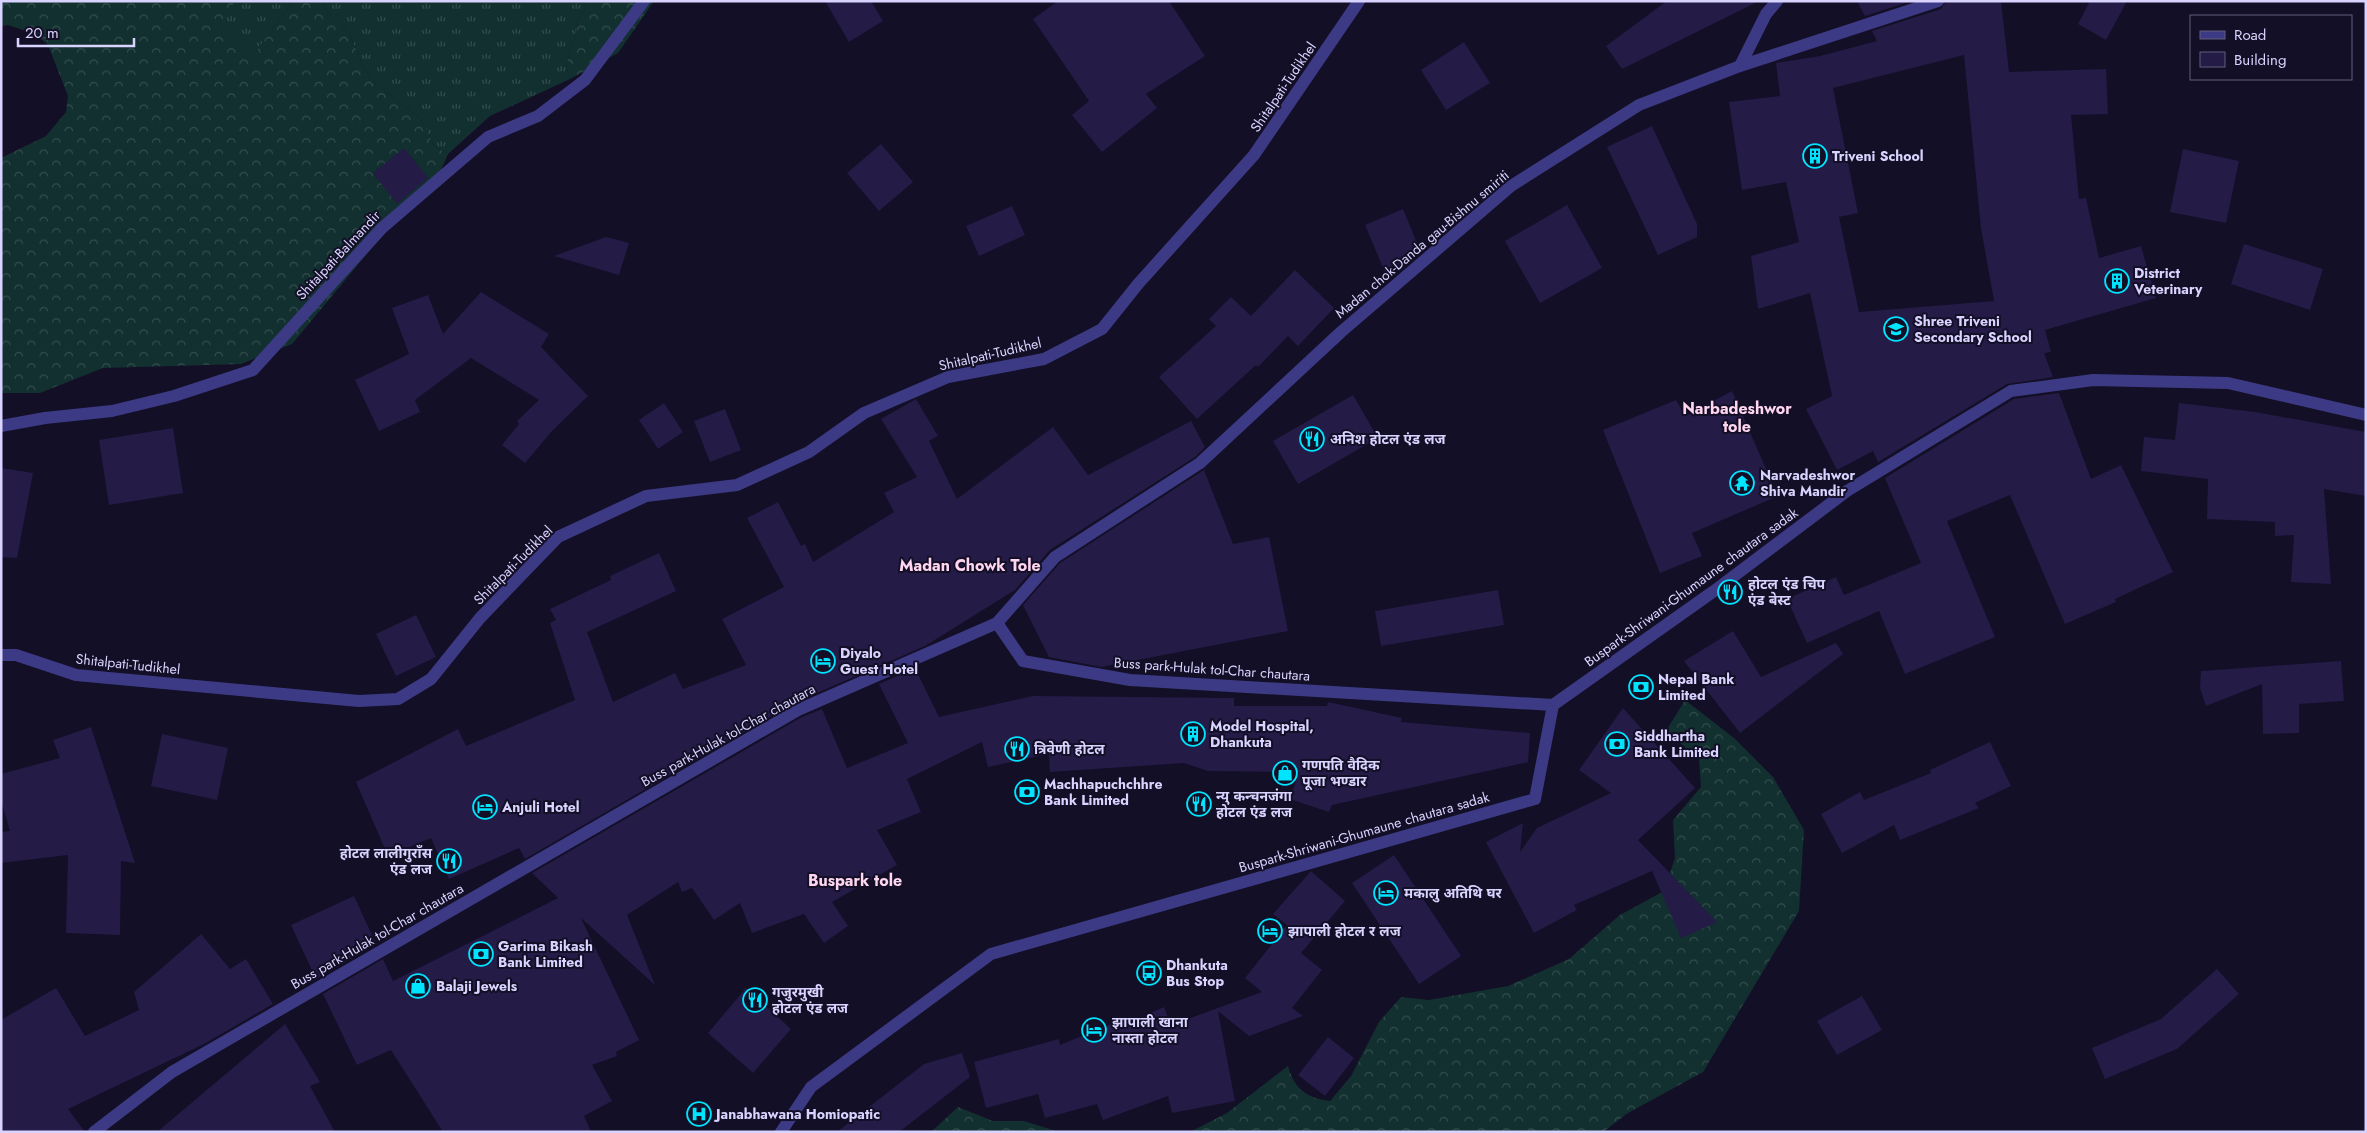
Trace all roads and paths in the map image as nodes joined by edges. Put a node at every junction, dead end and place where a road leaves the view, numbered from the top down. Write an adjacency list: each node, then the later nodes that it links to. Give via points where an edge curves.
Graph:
1 (644, 1): 7 (street, Shitalpati-Balmandir, via 584,80 538,116 488,137 382,228 253,370 174,396 112,411)
2 (1359, 1): 9 (street, Shitalpati-Tudikhel, via 1254,154 1102,329 1044,359 948,377 864,413 809,452 737,485 646,496 558,537 480,618 431,679 398,699 359,701 76,675 16,655)
3 (1777, 1): 5 (street, via 1766,14)
4 (1938, 1): 5 (street, Madan chok-Danda gau-Bishnu smiriti)
5 (1740, 66): 8 (street, Madan chok-Danda gau-Bishnu smiriti, via 1639,105 1511,186 1341,332 1200,463 1055,557)
6 (2366, 415): 10 (street, Buspark-Shriwani-Ghumaune chautara sadak, via 2228,383 2093,380 2011,391 1847,491 1714,591)
7 (1, 426)
8 (997, 623): 10 (street, Buss park-Hulak tol-Char chautara, via 1023,661 1130,680); 11 (street, Buss park-Hulak tol-Char chautara, via 798,710 172,1072)
9 (1, 656)
10 (1553, 705): 12 (street, Buspark-Shriwani-Ghumaune chautara sadak, via 1535,799 991,954 811,1087)
11 (94, 1132)
12 (781, 1132)

